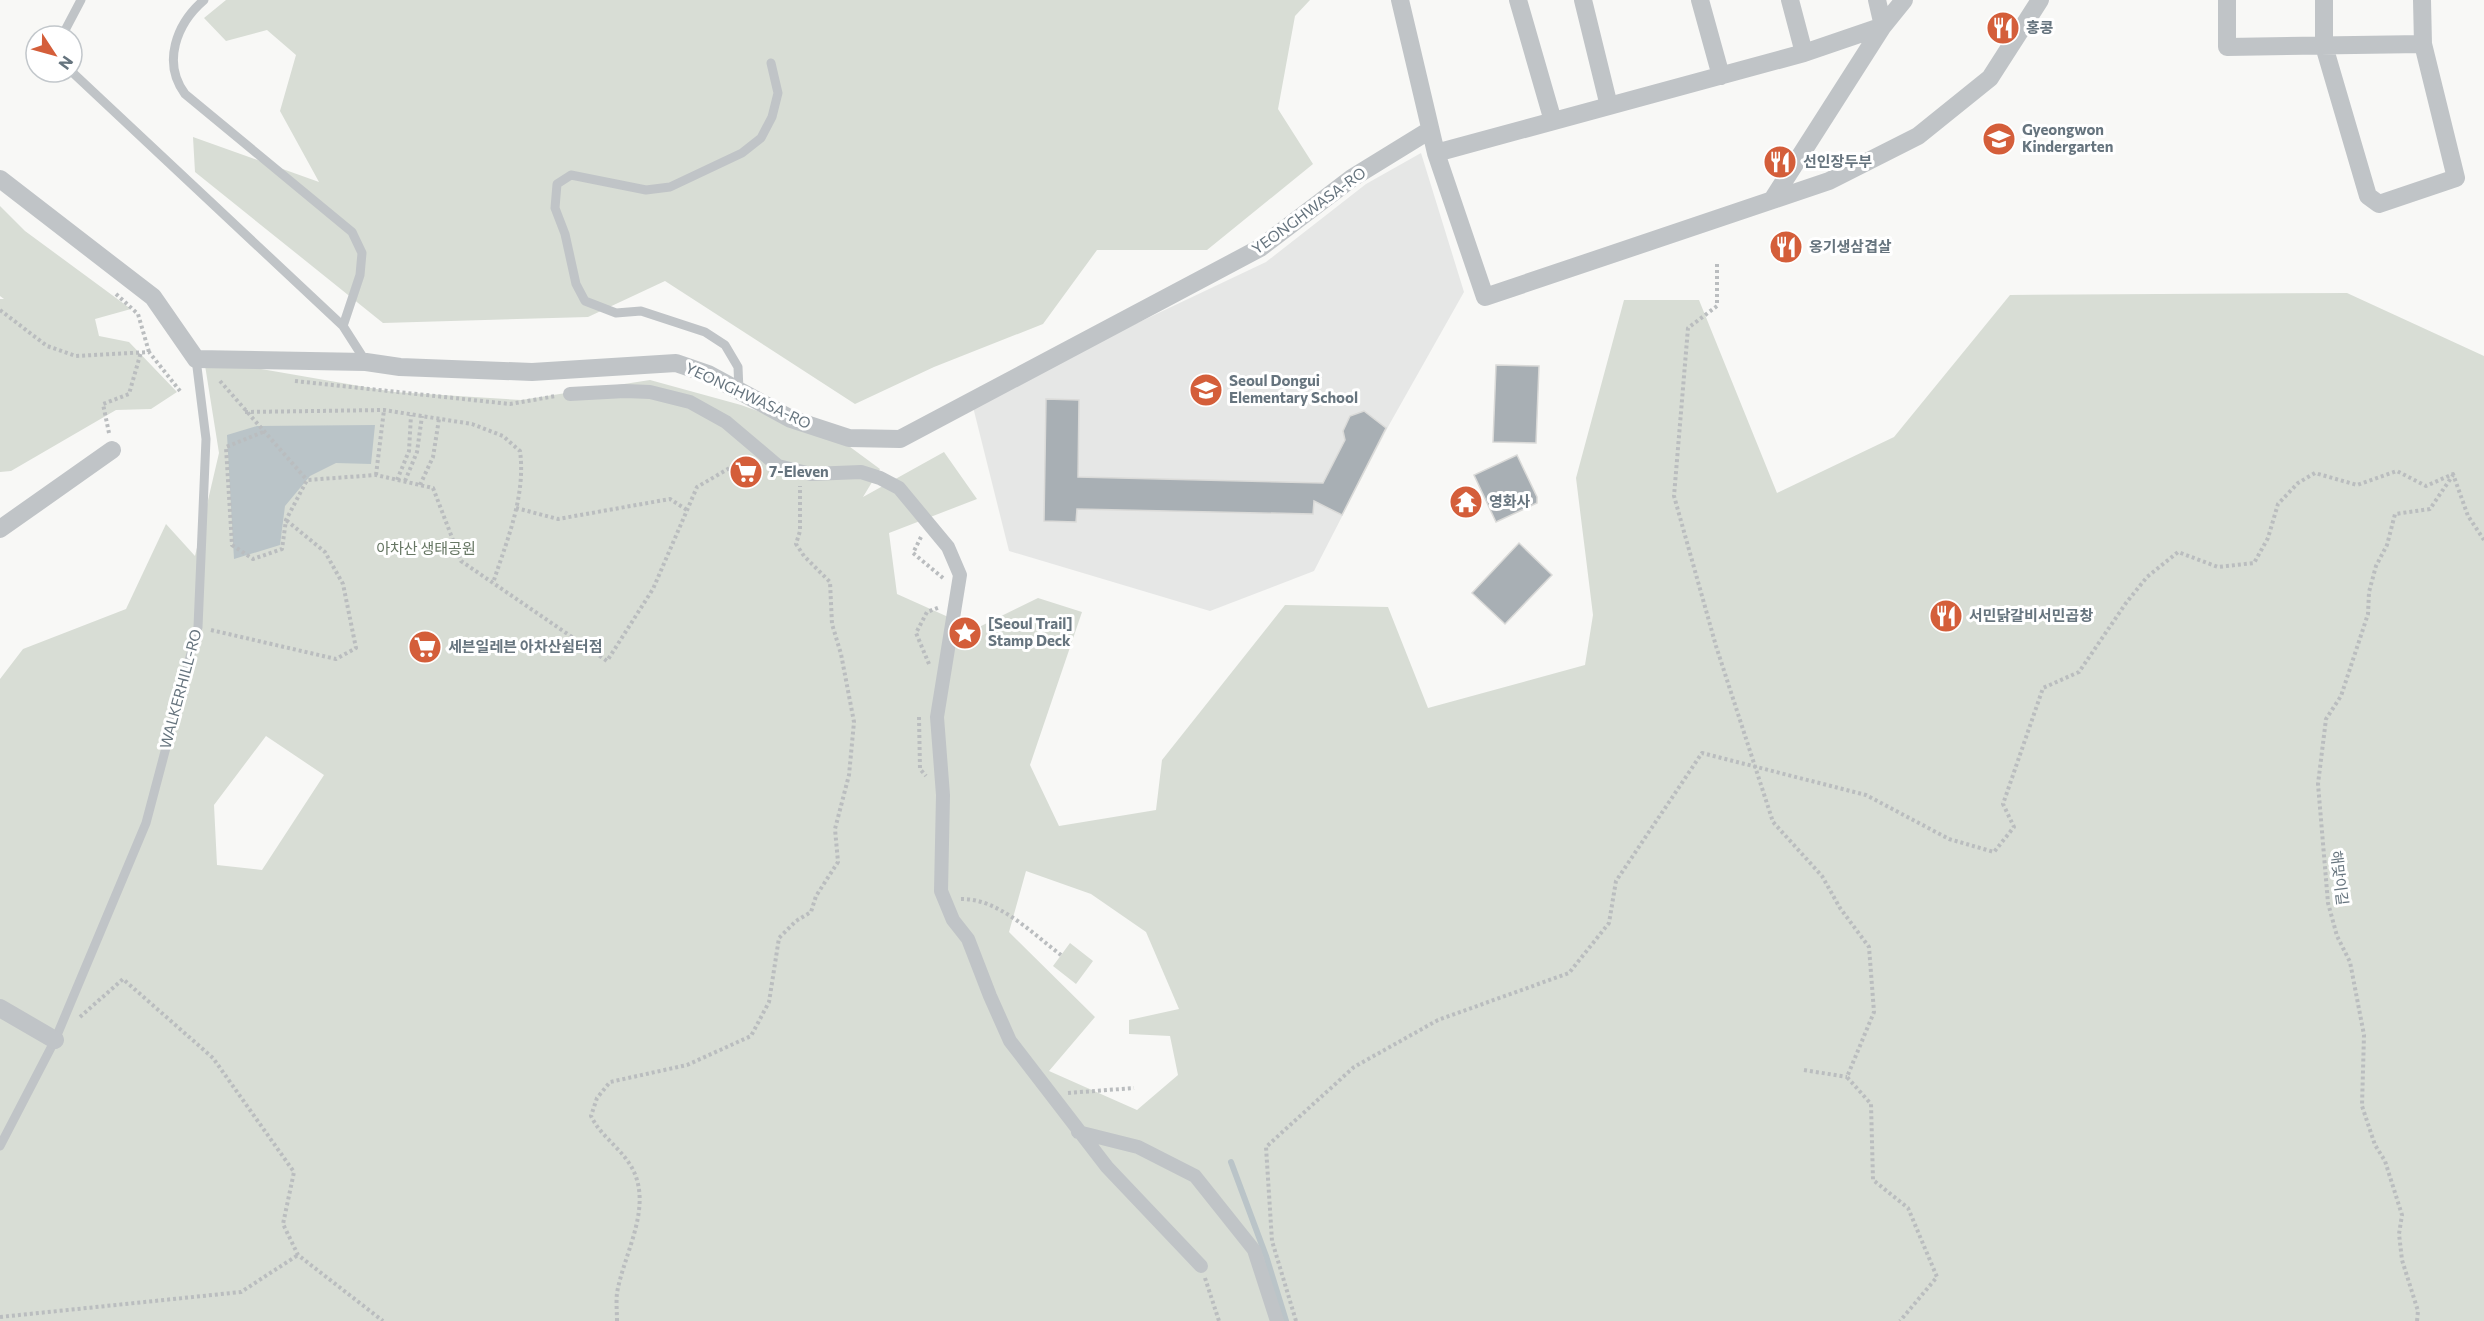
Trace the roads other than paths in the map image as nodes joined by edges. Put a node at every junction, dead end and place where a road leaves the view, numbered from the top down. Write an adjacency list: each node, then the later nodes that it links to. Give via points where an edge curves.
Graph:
1 (81, 0): 14 (lane)
2 (204, 0): 28 (lane, via 180,31 172,62 175,80 185,94 352,232 362,253 360,275)
3 (1400, 0): 24 (street)
4 (1518, 0): 23 (street)
5 (1583, 0): 22 (street)
6 (1700, 0): 20 (street)
7 (1790, 0): 18 (street)
8 (1877, 0): 15 (street)
9 (1904, 0): 15 (street)
10 (2040, 0): 27 (street, via 1990,78 1918,136 1829,181)
11 (2228, 0): 17 (street, via 2227,47)
12 (2324, 0): 17 (street)
13 (2422, 0): 16 (street)
14 (68, 24)
15 (1883, 26): 18 (street); 27 (street)
16 (2422, 44): 17 (street); 17 (street, via 2456,178 2379,204 2368,196)
17 (2324, 46)
18 (1803, 53): 20 (street)
19 (771, 63): 31 (lane, via 778,93 772,117 761,138 742,153 670,186 646,190 571,175 557,184 555,208 576,284 585,301 616,313 641,311 705,332 725,345 738,367)
20 (1721, 76): 22 (street)
21 (84, 83): 28 (lane)
22 (1609, 106): 23 (street)
23 (1552, 122): 25 (street)
24 (1430, 130): 25 (street); 31 (street, YEONGHWASA-RO, via 1352,178 1260,248 900,439 849,438 791,419)
25 (1436, 153): 27 (street, via 1485,297)
26 (0, 179): 29 (street, WALKERHILL-RO, via 153,297)
27 (1772, 200)
28 (344, 326): 30 (lane)
29 (196, 359): 30 (street, YEONGHWASA-RO); 36 (lane, WALKERHILL-RO, via 206,439 198,627 146,823)
30 (366, 362): 31 (street, YEONGHWASA-RO, via 400,368 532,372 676,363)
31 (739, 391)
32 (570, 394): 37 (street, via 633,391 690,402 726,422 778,466 811,474 861,472 880,478 899,488 948,547 960,574 937,717 943,795 941,891 953,920 969,939 1010,1041)
33 (112, 450): 34 (street)
34 (0, 530)
35 (0, 1008): 36 (street)
36 (55, 1040): 38 (lane, WALKERHILL-RO)
37 (1077, 1132): 39 (street); 40 (street, via 1138,1148 1195,1176 1254,1250)
38 (0, 1146)
39 (1201, 1266)
40 (1277, 1321)

